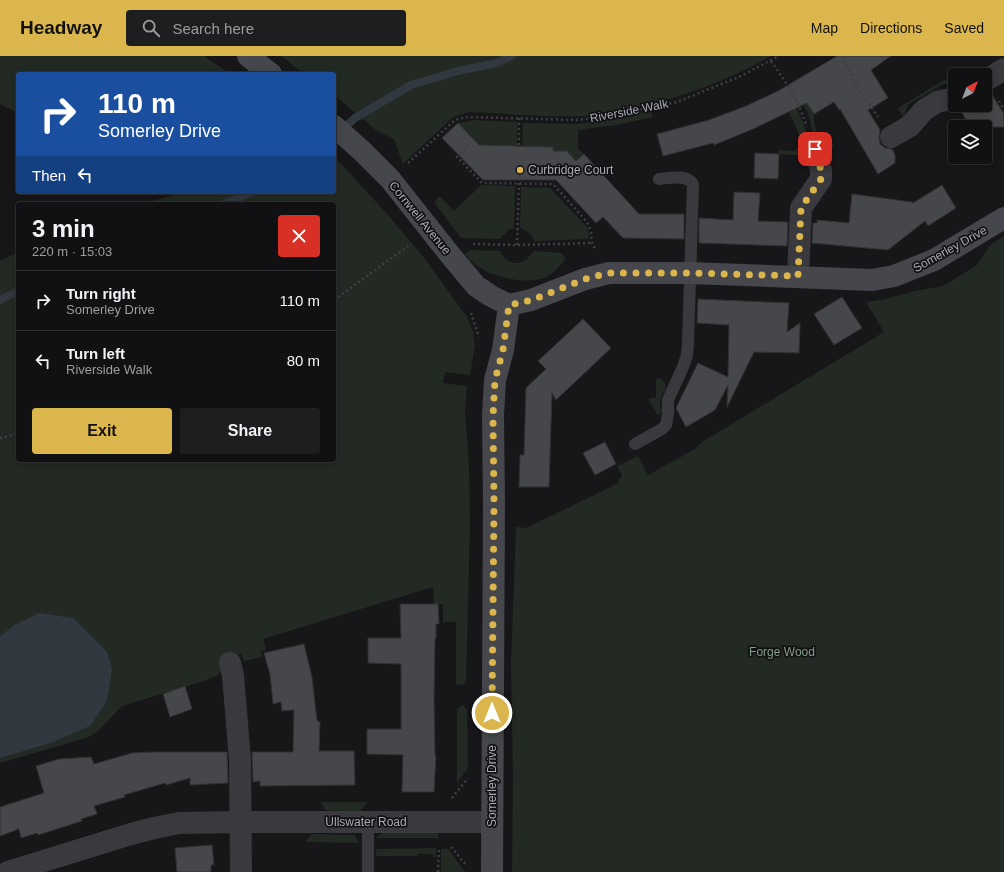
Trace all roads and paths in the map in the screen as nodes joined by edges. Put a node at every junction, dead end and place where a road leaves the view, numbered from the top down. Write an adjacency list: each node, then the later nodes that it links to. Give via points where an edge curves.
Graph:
1 (248, 56): 5 (street)
2 (779, 56): 4 (path, Riverside Walk)
3 (841, 56): 9 (path, via 853,80)
4 (771, 61): 7 (path, Riverside Walk, via 677,102 605,117 576,120); 12 (path, via 802,110)
5 (268, 72)
6 (948, 100): 9 (street, via 928,107 910,126)
7 (519, 118): 11 (path); 14 (path, Riverside Walk, via 466,116 455,120)
8 (336, 128): 14 (street, Cornwell Avenue)
9 (891, 137)
10 (468, 145): 16 (path, via 457,157 482,183)
11 (519, 146)
12 (815, 149): 24 (street, via 821,179 801,208)
13 (659, 179): 23 (lane, via 684,178 693,184)
14 (390, 180): 18 (street, Cornwell Avenue)
15 (519, 180): 16 (path)
16 (518, 184): 19 (path, via 553,184 587,222); 20 (path)
17 (1004, 218): 24 (street, Somerley Drive, via 934,260 894,276 872,280)
18 (431, 230): 21 (street, Cornwell Avenue); 25 (path)
19 (592, 243): 20 (path); 22 (path)
20 (516, 244): 21 (path, via 465,244)
21 (451, 256): 26 (street, Cornwell Avenue, via 476,286)
22 (609, 273): 23 (street, Somerley Drive); 26 (street, Somerley Drive, via 585,279 532,300)
23 (690, 273): 24 (street, Somerley Drive); 29 (lane, via 687,355 668,400 666,425 662,430)
24 (798, 276)
25 (336, 299)
26 (509, 305): 34 (street, Somerley Drive, via 503,350 495,380 493,416)
27 (16, 434): 28 (path)
28 (0, 438)
29 (635, 444)
30 (230, 663): 31 (street, via 238,730)
31 (241, 822): 32 (street, Ullswater Road); 37 (street, Ullswater Road, via 179,823 154,828); 38 (street)
32 (368, 822): 33 (street, Ullswater Road); 39 (lane)
33 (448, 822): 34 (street, Ullswater Road); 36 (path, via 449,844)
34 (492, 822): 41 (street, Somerley Drive)
35 (439, 844): 40 (path)
36 (468, 866)
37 (8, 872)
38 (241, 872)
39 (368, 872)
40 (438, 872)
41 (492, 872)

